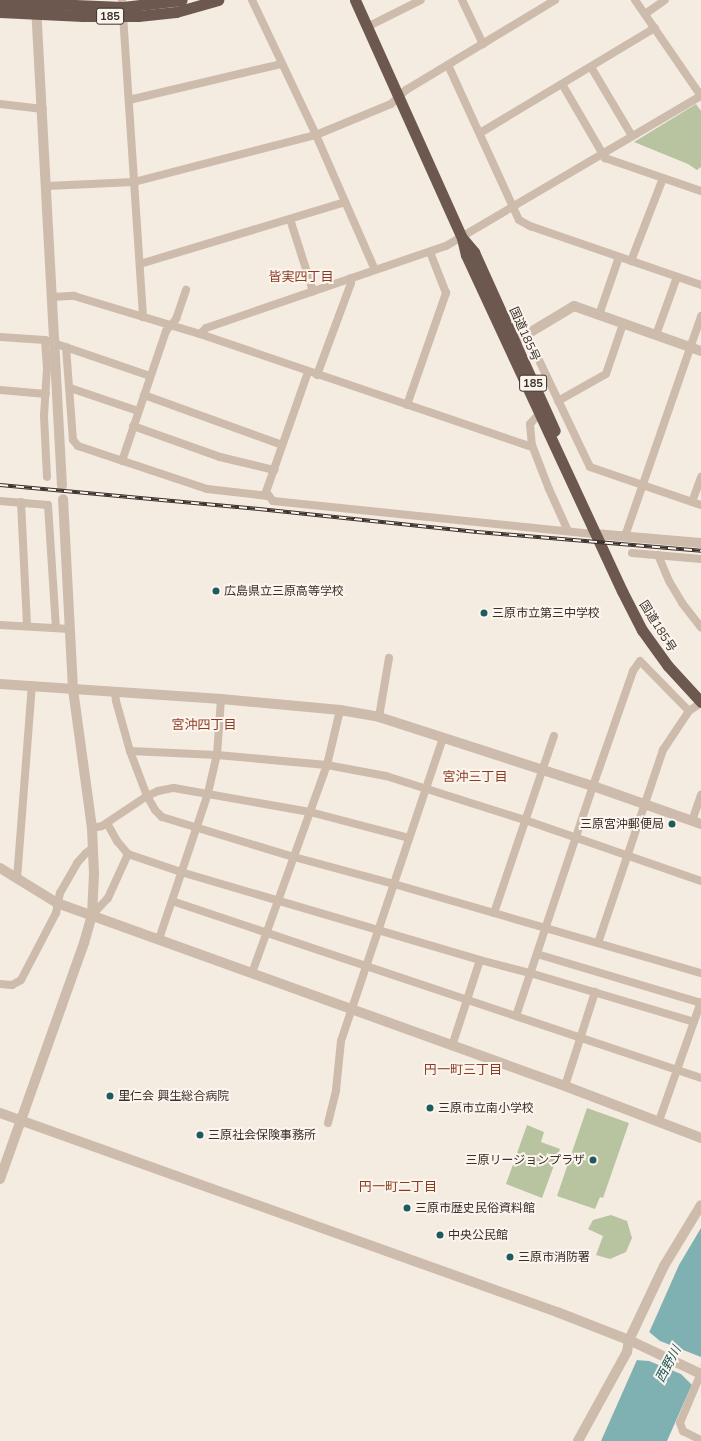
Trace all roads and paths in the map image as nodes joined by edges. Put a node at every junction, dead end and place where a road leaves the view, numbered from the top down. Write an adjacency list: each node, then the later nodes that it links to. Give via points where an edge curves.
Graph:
1 (182, 0): 13 (highway, 185)
2 (218, 0): 13 (highway, 185, via 176,12)
3 (252, 0): 19 (street)
4 (355, 0): 16 (highway, 国道185号 / 185)
5 (421, 0): 16 (street)
6 (462, 0): 18 (street)
7 (555, 0): 18 (street)
8 (635, 0): 14 (street)
9 (665, 0): 14 (street)
10 (0, 2): 12 (highway, 185)
11 (36, 6): 12 (highway, 185); 13 (highway, 185); 27 (street)
12 (7, 7): 15 (highway)
13 (123, 8): 25 (street)
14 (645, 14): 17 (street)
15 (0, 19)
16 (367, 27): 23 (highway, 国道185号 / 185)
17 (655, 28): 21 (street); 24 (street)
18 (482, 44): 20 (street)
19 (281, 64): 25 (street); 29 (street)
20 (448, 65): 23 (street); 28 (street)
21 (591, 67): 22 (street); 30 (street)
22 (562, 84): 28 (street); 31 (street)
23 (399, 96): 29 (street, via 391,104); 39 (highway, 国道185号 / 185)
24 (701, 96): 30 (street)
25 (129, 100): 33 (street)
26 (0, 104): 27 (street)
27 (43, 109): 34 (street)
28 (480, 133): 37 (street)
29 (316, 135): 33 (street); 36 (street)
30 (632, 136): 31 (street)
31 (603, 154): 32 (street, via 605,158); 37 (street)
32 (663, 178): 35 (street); 42 (street)
33 (134, 182): 34 (street); 43 (street)
34 (47, 186): 50 (street)
35 (701, 191)
36 (345, 202): 38 (street); 44 (street)
37 (513, 207): 39 (street); 41 (street, via 519,220 530,226)
38 (290, 219): 43 (street); 49 (street)
39 (462, 238): 40 (street); 61 (highway, 国道185号 / 185, via 474,252); 75 (highway, 国道185号 / 185, via 466,256)
40 (430, 252): 44 (street); 73 (street, via 446,293)
41 (619, 257): 42 (street); 51 (street)
42 (631, 261): 45 (street)
43 (140, 264): 53 (street)
44 (375, 270): 46 (street)
45 (677, 277): 47 (street); 58 (street)
46 (351, 278): 49 (street); 66 (street, via 352,283)
47 (701, 285)
48 (186, 290): 55 (street, via 176,319)
49 (313, 291): 56 (street, via 206,328)
50 (52, 297): 53 (street, via 74,296); 60 (street)
51 (599, 315): 54 (street); 57 (street, via 574,306)
52 (701, 316): 63 (street)
53 (143, 317): 55 (street)
54 (623, 324): 58 (street); 72 (street, via 606,374)
55 (170, 326): 56 (street); 67 (street)
56 (200, 334): 65 (street)
57 (527, 335): 61 (street); 72 (street)
58 (656, 335): 63 (street)
59 (0, 337): 60 (street)
60 (50, 342): 62 (street); 70 (street); 83 (street)
61 (514, 342): 92 (highway, 国道185号 / 185, via 586,504)
62 (66, 346): 67 (street); 68 (street)
63 (690, 348): 64 (street); 84 (street)
64 (701, 351)
65 (308, 372): 66 (street); 77 (street)
66 (317, 375): 73 (street)
67 (150, 376): 71 (street)
68 (70, 388): 74 (street); 79 (street, via 73,440 78,446)
69 (0, 390): 70 (street)
70 (46, 394): 81 (street, via 44,416)
71 (144, 395): 74 (street); 77 (street)
72 (558, 401): 84 (street, via 590,466)
73 (407, 405): 78 (street)
74 (138, 411): 76 (street)
75 (539, 414): 78 (street, via 530,424); 92 (highway, 国道185号 / 185)
76 (133, 426): 79 (street); 80 (street, via 220,457)
77 (282, 445): 80 (street)
78 (532, 445): 91 (street)
79 (122, 461): 85 (street, via 207,490)
80 (274, 470): 85 (street, via 266,492)
81 (47, 477)
82 (701, 477): 89 (street)
83 (62, 485)
84 (642, 486): 89 (street); 93 (street)
85 (268, 496): 91 (street, via 273,500)
86 (63, 499): 102 (street)
87 (0, 501): 88 (street)
88 (21, 502): 99 (street); 101 (street, via 48,505)
89 (692, 502): 90 (street)
90 (701, 505)
91 (568, 531): 92 (street)
92 (595, 534): 93 (street); 109 (highway, 国道185号 / 185, via 642,630 668,666)
93 (625, 536): 94 (street)
94 (701, 543)
95 (632, 553): 96 (street)
96 (658, 555): 97 (street); 100 (street, via 682,603)
97 (701, 559)
98 (0, 625): 99 (street)
99 (27, 626): 101 (street)
100 (701, 627)
101 (56, 628): 102 (street)
102 (70, 629): 106 (street)
103 (389, 658): 112 (street)
104 (0, 684): 105 (street)
105 (32, 686): 106 (street); 139 (street)
106 (74, 689): 107 (street); 129 (street)
107 (115, 692): 108 (street); 115 (street)
108 (221, 699): 110 (street); 116 (street)
109 (701, 702): 111 (street)
110 (340, 710): 112 (street); 117 (street)
111 (689, 711): 119 (street, via 640,661 633,671); 124 (street, via 663,750)
112 (379, 717): 114 (street)
113 (554, 736): 118 (street)
114 (443, 738): 118 (street); 120 (street)
115 (130, 751): 116 (street); 122 (street)
116 (217, 755): 117 (street); 121 (street)
117 (327, 765): 120 (street, via 386,776); 125 (street)
118 (542, 771): 119 (street); 126 (street)
119 (593, 786): 124 (street); 132 (street)
120 (426, 788): 126 (street); 131 (street)
121 (208, 793): 122 (street, via 174,788); 125 (street); 130 (street)
122 (147, 796): 127 (street); 130 (street, via 162,816)
123 (701, 796): 128 (street)
124 (644, 805): 128 (street); 135 (street)
125 (310, 812): 131 (street); 136 (street)
126 (525, 820): 132 (street); 145 (street)
127 (107, 823): 129 (street); 134 (street)
128 (696, 823)
129 (92, 828): 133 (street)
130 (196, 828): 136 (street); 138 (street)
131 (409, 838): 141 (street)
132 (575, 838): 135 (street); 147 (street)
133 (93, 848): 144 (street, via 77,863); 146 (street)
134 (128, 854): 138 (street); 146 (street, via 108,898)
135 (627, 856): 140 (street); 151 (street)
136 (294, 857): 141 (street); 142 (street)
137 (0, 868): 139 (street)
138 (182, 872): 142 (street); 143 (street)
139 (17, 878): 144 (street)
140 (701, 881)
141 (394, 884): 145 (street); 148 (street)
142 (278, 900): 148 (street); 149 (street)
143 (172, 901): 149 (street); 150 (street)
144 (57, 903): 146 (street); 158 (street, via 56,912 21,980 12,985)
145 (494, 913): 147 (street)
146 (92, 915): 150 (street); 171 (street)
147 (545, 928): 151 (street); 152 (street)
148 (379, 929): 153 (street); 154 (street)
149 (266, 933): 154 (street); 155 (street)
150 (159, 939): 155 (street)
151 (598, 943): 157 (street)
152 (537, 954): 156 (street); 161 (street)
153 (480, 960): 156 (street); 160 (street)
154 (366, 966): 160 (street); 162 (street)
155 (252, 973): 162 (street)
156 (530, 973): 159 (street); 163 (street)
157 (701, 973)
158 (0, 984)
159 (595, 992): 164 (street); 165 (street)
160 (467, 1000): 163 (street); 166 (street)
161 (701, 1002): 164 (street)
162 (352, 1009): 166 (street); 173 (street, via 342,1041 336,1090)
163 (516, 1016): 165 (street)
164 (694, 1022): 167 (street)
165 (581, 1038): 167 (street); 169 (street)
166 (452, 1046): 169 (street)
167 (678, 1070): 168 (street); 172 (street)
168 (701, 1078)
169 (565, 1086): 172 (street)
170 (0, 1113): 171 (street)
171 (21, 1121): 175 (street); 177 (street, via 550,1309)
172 (659, 1121): 174 (street)
173 (328, 1123)
174 (701, 1138)
175 (0, 1179)
176 (701, 1205): 177 (street, via 664,1266)
177 (629, 1340): 178 (street); 180 (street, via 627,1352)
178 (700, 1373): 179 (street, via 680,1423 683,1432)
179 (701, 1440)
180 (578, 1441)

